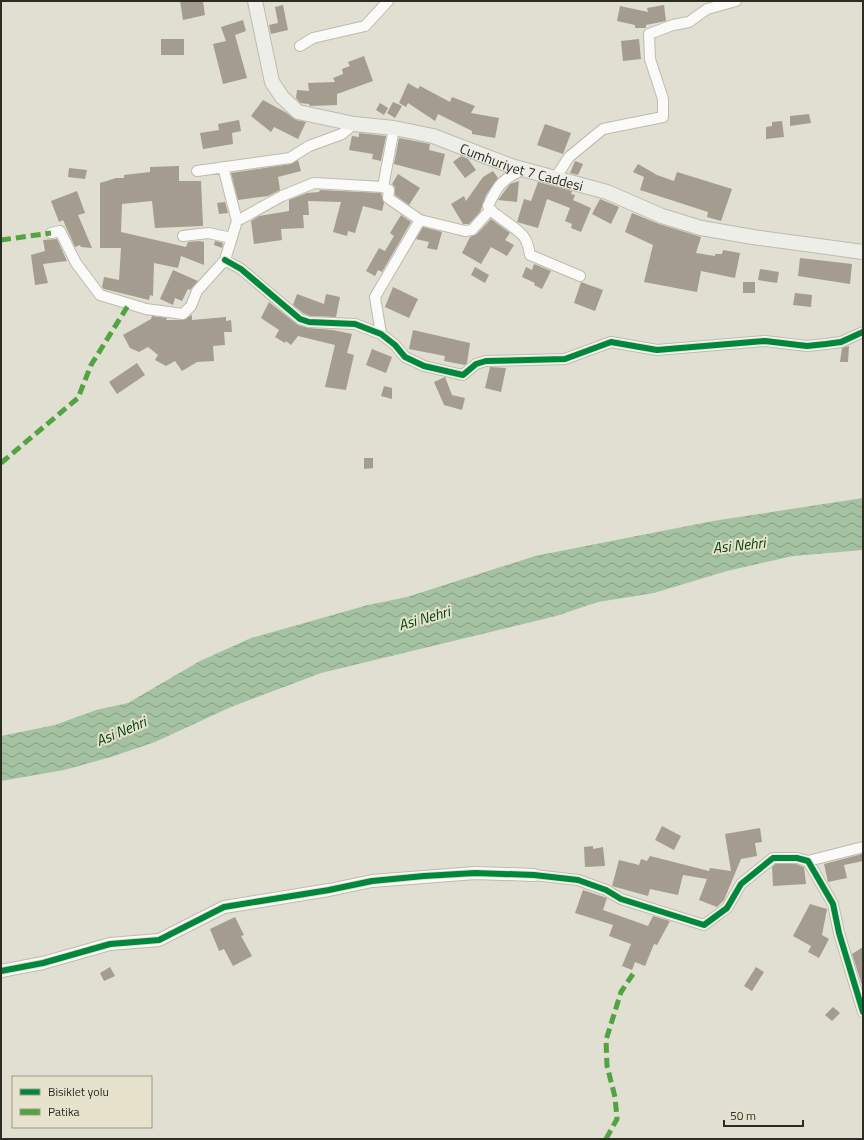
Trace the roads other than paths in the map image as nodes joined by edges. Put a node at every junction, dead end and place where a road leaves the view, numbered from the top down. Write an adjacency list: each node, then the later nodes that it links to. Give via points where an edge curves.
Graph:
1 (255, 1): 5 (main road, Cumhuriyet 7 Caddesi, via 272,82 282,97 298,112)
2 (388, 1): 4 (street, via 365,26 314,38)
3 (736, 1): 10 (street, via 707,9 689,22 649,34 650,59 663,99 663,117 603,129 569,157)
4 (300, 46)
5 (354, 124): 6 (main road, Cumhuriyet 7 Caddesi); 7 (street, via 342,134 309,146 290,158)
6 (394, 128): 8 (main road, Cumhuriyet 7 Caddesi, via 433,136); 11 (street)
7 (223, 167): 9 (street); 14 (street)
8 (524, 169): 10 (main road, Cumhuriyet 7 Caddesi); 12 (street, via 498,185 488,206)
9 (197, 171)
10 (556, 177): 18 (main road, Cumhuriyet 7 Caddesi, via 607,192 662,216 701,228)
11 (383, 186): 13 (street, via 389,190 388,198); 14 (street, via 314,183 282,196)
12 (490, 210): 13 (street, via 472,230 464,232); 20 (street, via 524,237 530,255)
13 (420, 220): 22 (street, via 375,297)
14 (236, 221): 17 (street)
15 (52, 233): 19 (street, via 60,231 76,263 100,295 164,313 183,314 191,306 197,291)
16 (184, 236): 17 (street, via 208,233)
17 (232, 238): 19 (street)
18 (863, 252)
19 (225, 260): 22 (street, via 241,269 300,319 310,322 355,324)
20 (580, 276)
21 (863, 332): 22 (street, via 841,342 807,346 765,341 657,350 612,342 565,359 486,361 476,364 463,374 424,366 405,357)
22 (381, 334)
23 (863, 848): 24 (street)
24 (808, 861): 25 (street, via 797,858 773,858 741,884 727,908 704,924 621,899 606,890 578,880); 27 (street, via 833,904)
25 (534, 875): 26 (street, via 475,873 372,881 224,907 159,940 110,944 43,963)
26 (1, 971)
27 (863, 1012)

